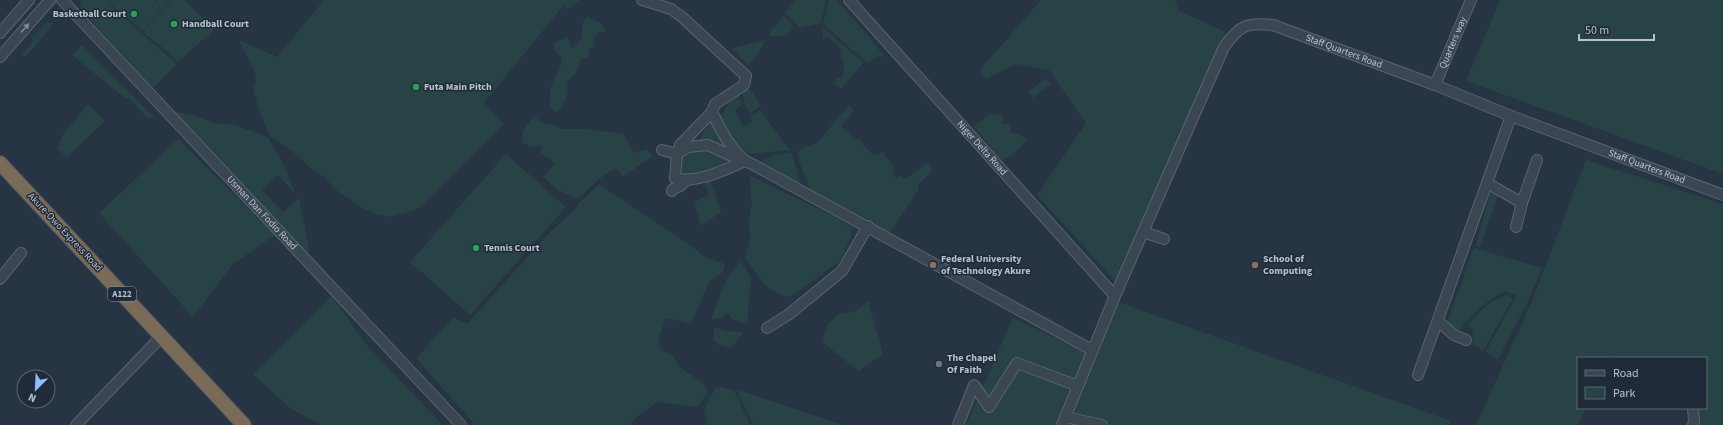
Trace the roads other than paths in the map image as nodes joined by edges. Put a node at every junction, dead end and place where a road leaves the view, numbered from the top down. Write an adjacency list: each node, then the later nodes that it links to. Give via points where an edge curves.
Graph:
1 (29, 0): 7 (street)
2 (50, 0): 8 (street, one-way to 2)
3 (62, 0): 40 (street, Usman Dan Fodio Road)
4 (642, 0): 10 (street, via 671,9 682,16 746,76 744,85 715,104)
5 (849, 0): 28 (street, Niger Delta Road)
6 (1471, 0): 9 (street, Quarters way)
7 (0, 33)
8 (0, 56)
9 (1435, 85): 11 (street, Staff Quarters Road); 24 (street, Staff Quarters Road, via 1273,25 1256,23 1245,26 1235,32 1224,47)
10 (712, 112): 13 (street, via 680,145); 15 (street, via 719,129)
11 (1511, 116): 18 (street); 20 (street, Staff Quarters Road)
12 (662, 150): 13 (street)
13 (677, 154): 15 (street, via 688,147 708,145); 17 (street, via 675,178)
14 (1537, 160): 21 (street)
15 (745, 162): 17 (street); 22 (street)
16 (0, 163): 31 (highway, Akure-Owo Express Road / A122)
17 (686, 181): 19 (street)
18 (1487, 183): 21 (street); 29 (street)
19 (672, 191)
20 (1723, 195)
21 (1522, 203): 23 (street)
22 (868, 226): 30 (street, via 842,271 788,315); 33 (street)
23 (1516, 227)
24 (1143, 232): 25 (street); 28 (street, Staff Quarters Road)
25 (1164, 239)
26 (21, 253): 27 (street)
27 (0, 279)
28 (1115, 296): 33 (street, Staff Quarters Road)
29 (1438, 321): 32 (street, via 1454,335); 34 (street)
30 (767, 328)
31 (162, 336): 38 (street); 39 (highway, Akure-Owo Express Road / A122)
32 (1466, 340)
33 (1092, 350): 35 (street, Staff Quarters Road)
34 (1418, 375)
35 (1078, 386): 37 (street, Staff Quarters Road); 41 (street, via 1017,363 989,407 974,385)
36 (1694, 409): 43 (street)
37 (1064, 421): 42 (street)
38 (76, 425)
39 (244, 425)
40 (461, 425)
41 (958, 425)
42 (1102, 425)
43 (1693, 425)

